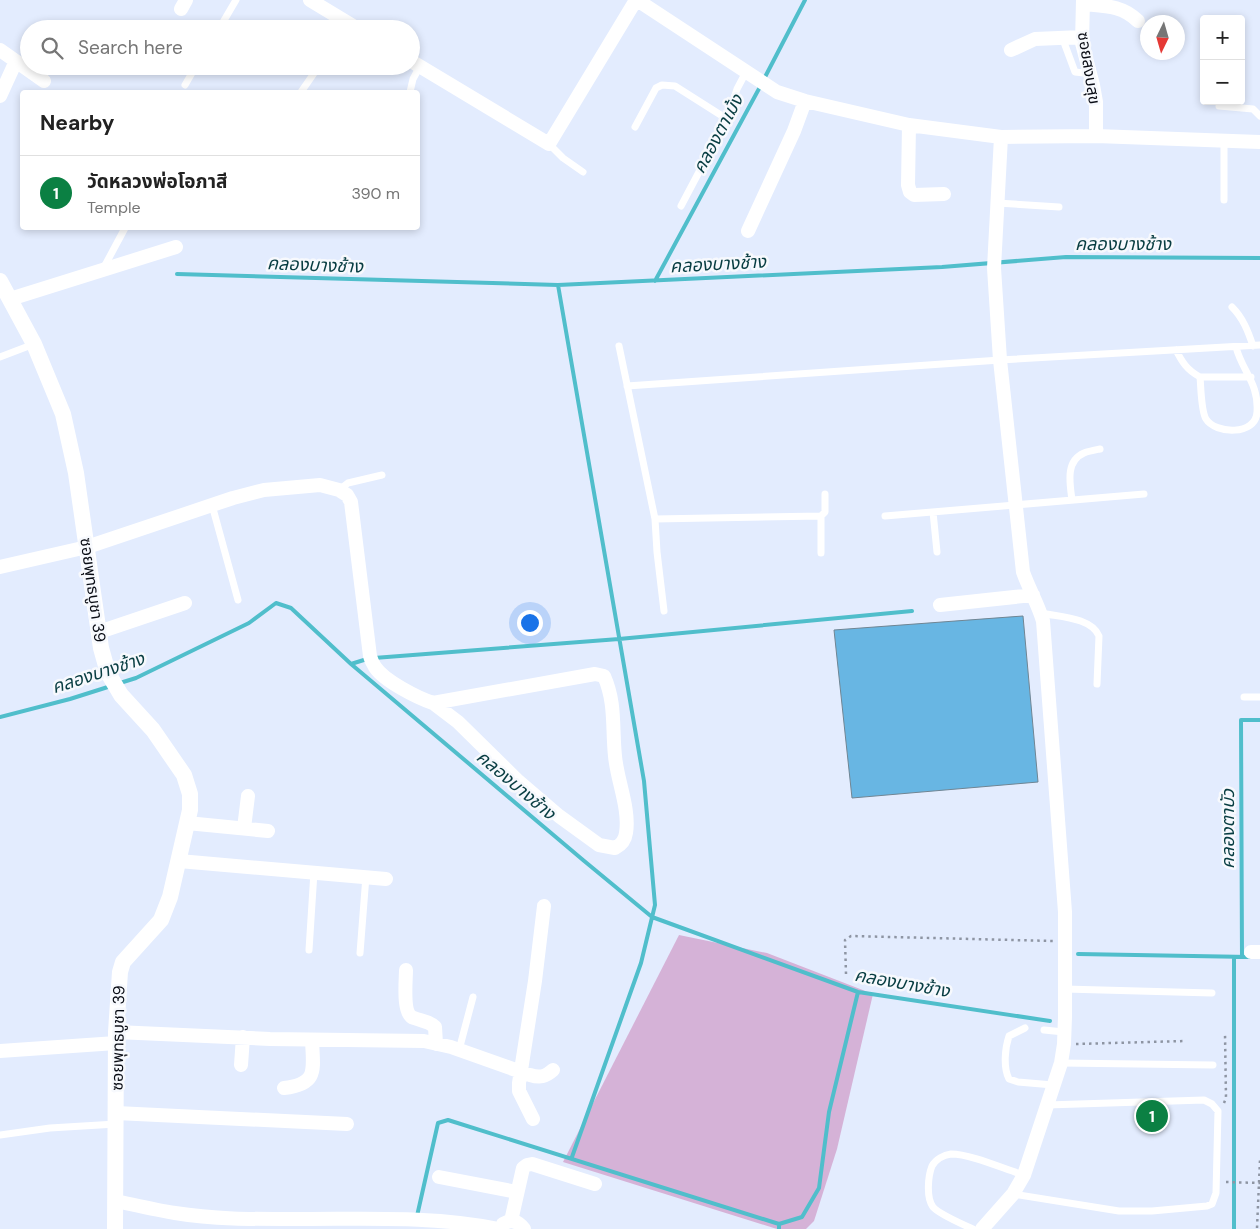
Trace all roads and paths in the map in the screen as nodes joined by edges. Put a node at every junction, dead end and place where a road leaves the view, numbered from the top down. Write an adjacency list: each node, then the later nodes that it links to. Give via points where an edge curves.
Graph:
1 (236, 0): 5 (lane)
2 (310, 0): 6 (street)
3 (637, 0): 16 (street); 36 (street)
4 (1083, 2): 7 (street, via 1116,8 1130,13); 9 (street, ซอยสงบสุข)
5 (224, 20)
6 (343, 20)
7 (1138, 21)
8 (1062, 37): 9 (street); 11 (street, via 1036,39); 15 (lane, via 1075,72)
9 (1082, 38): 15 (street, ซอยสงบสุข)
10 (0, 50): 12 (street)
11 (1011, 50)
12 (16, 61): 13 (street); 25 (street)
13 (20, 64)
14 (420, 65): 36 (street)
15 (1089, 70): 32 (street, ซอยสงบสุข, via 1096,102)
16 (746, 72): 26 (street, via 777,92); 29 (lane)
17 (36, 75): 21 (street)
18 (191, 75): 22 (lane)
19 (313, 75): 23 (lane)
20 (414, 75): 24 (lane)
21 (44, 81)
22 (185, 85)
23 (302, 90)
24 (410, 90)
25 (0, 96)
26 (805, 101): 30 (street); 44 (street)
27 (1219, 106): 28 (lane, via 1253,109)
28 (1260, 116)
29 (727, 119): 31 (lane, via 675,86 662,85 656,88); 41 (lane)
30 (909, 125): 33 (street); 38 (street, via 910,192 914,195)
31 (635, 127)
32 (1096, 136): 33 (street); 34 (street)
33 (1001, 138): 40 (street)
34 (1224, 141): 35 (street); 39 (lane)
35 (1260, 142)
36 (549, 144): 37 (lane, via 562,158)
37 (583, 172)
38 (944, 194)
39 (1224, 200)
40 (997, 203): 42 (lane); 56 (street, via 994,268)
41 (681, 206)
42 (1058, 207)
43 (124, 230): 46 (lane)
44 (748, 231)
45 (176, 247): 46 (street)
46 (102, 270): 48 (street)
47 (0, 281): 48 (street, ซอยพุทธบูชา 39)
48 (10, 299): 50 (street, ซอยพุทธบูชา 39)
49 (1232, 307): 52 (lane)
50 (34, 344): 55 (lane); 72 (street, ซอยพุทธบูชา 39, via 63,414)
51 (619, 346): 59 (lane)
52 (1256, 346): 53 (lane)
53 (1236, 347): 54 (lane); 58 (lane)
54 (1176, 350): 56 (lane); 57 (lane, via 1190,372)
55 (0, 357)
56 (1000, 360): 59 (lane); 67 (street)
57 (1200, 377): 58 (lane); 58 (lane, via 1205,418 1217,427 1231,430 1247,429 1255,422 1256,390)
58 (1251, 377)
59 (628, 386): 71 (lane)
60 (1100, 449): 65 (lane, via 1082,453 1072,464 1069,478)
61 (382, 476): 62 (lane, via 348,483)
62 (339, 490): 66 (street, via 320,485 264,490); 86 (street, via 351,502 372,661 382,675 419,699)
63 (825, 494): 69 (lane, via 825,512)
64 (1144, 494): 65 (lane)
65 (1072, 500): 67 (lane)
66 (212, 505): 72 (street); 77 (lane)
67 (1016, 505): 68 (lane); 76 (street, via 1023,572)
68 (933, 512): 70 (lane); 73 (lane)
69 (821, 516): 71 (lane); 74 (lane)
70 (885, 516)
71 (656, 519): 80 (lane)
72 (88, 547): 75 (street); 82 (street, ซอยพุทธบูชา 39)
73 (937, 552)
74 (821, 553)
75 (0, 567)
76 (1033, 595): 79 (street); 81 (street)
77 (238, 600)
78 (185, 603): 82 (street)
79 (940, 604)
80 (664, 611)
81 (1041, 613): 83 (lane, via 1089,625 1097,632); 96 (street)
82 (99, 632): 88 (street, ซอยพุทธบูชา 39, via 108,673 184,775 190,794)
83 (1097, 684)
84 (1244, 697): 85 (lane)
85 (1260, 697)
86 (433, 703): 86 (street, via 458,722 559,816 599,845 616,848 622,844 626,833 625,803 615,757 612,698 604,676 595,674)
87 (248, 796): 89 (street)
88 (187, 823): 89 (street); 91 (street, ซอยพุทธบูชา 39)
89 (244, 828): 90 (street)
90 (268, 831)
91 (179, 861): 92 (street); 108 (street, ซอยพุทธบูชา 39, via 161,920 124,962 120,972)
92 (314, 872): 93 (street); 97 (lane)
93 (366, 876): 94 (street); 98 (lane)
94 (386, 878)
95 (544, 906): 119 (street)
96 (1065, 941): 100 (path, via 850,936 845,940); 101 (street)
97 (309, 950)
98 (360, 953)
99 (406, 970): 112 (street, via 408,1014 435,1027)
100 (846, 974)
101 (1065, 989): 102 (lane); 109 (street)
102 (1212, 993)
103 (472, 997): 113 (lane)
104 (1025, 1028): 120 (lane, via 1009,1036 1006,1044 1009,1079)
105 (1044, 1030): 109 (lane)
106 (1225, 1033): 123 (path, via 1226,1098)
107 (244, 1037): 108 (street); 110 (street); 117 (street)
108 (116, 1038): 114 (street); 124 (street, ซอยพุทธบูชา 39)
109 (1064, 1038): 111 (path); 115 (street)
110 (312, 1040): 112 (street, via 424,1041); 121 (street, via 311,1076 298,1086)
111 (1185, 1041)
112 (436, 1044): 113 (street)
113 (459, 1050): 119 (street)
114 (0, 1051)
115 (1061, 1063): 116 (lane); 120 (street)
116 (1213, 1064)
117 (242, 1065)
118 (553, 1070): 119 (street, via 541,1077)
119 (521, 1072): 125 (street, via 519,1091)
120 (1053, 1085): 122 (street)
121 (284, 1088)
122 (1047, 1105): 123 (lane, via 1204,1100); 129 (street)
123 (1218, 1111): 135 (lane, via 1216,1193 1212,1204 1119,1211)
124 (116, 1119): 126 (street); 127 (lane); 136 (street, ซอยพุทธบูชา 39)
125 (533, 1119)
126 (348, 1124)
127 (0, 1135)
128 (1260, 1160): 132 (path)
129 (1024, 1175): 135 (street); 142 (lane, via 963,1155 949,1154 932,1166 928,1191 934,1208)
130 (439, 1176): 134 (street)
131 (1230, 1182): 132 (path)
132 (1260, 1183): 138 (path)
133 (595, 1184): 134 (street, via 532,1164 523,1168)
134 (517, 1192): 137 (street)
135 (1012, 1194): 143 (street)
136 (116, 1201): 139 (street, ซอยพุทธบูชา 39); 140 (street, via 176,1213 218,1217 403,1218 471,1223)
137 (511, 1221): 140 (street); 141 (street)
138 (1257, 1228)
139 (115, 1229)
140 (499, 1229)
141 (524, 1229)
142 (973, 1229)
143 (982, 1229)

